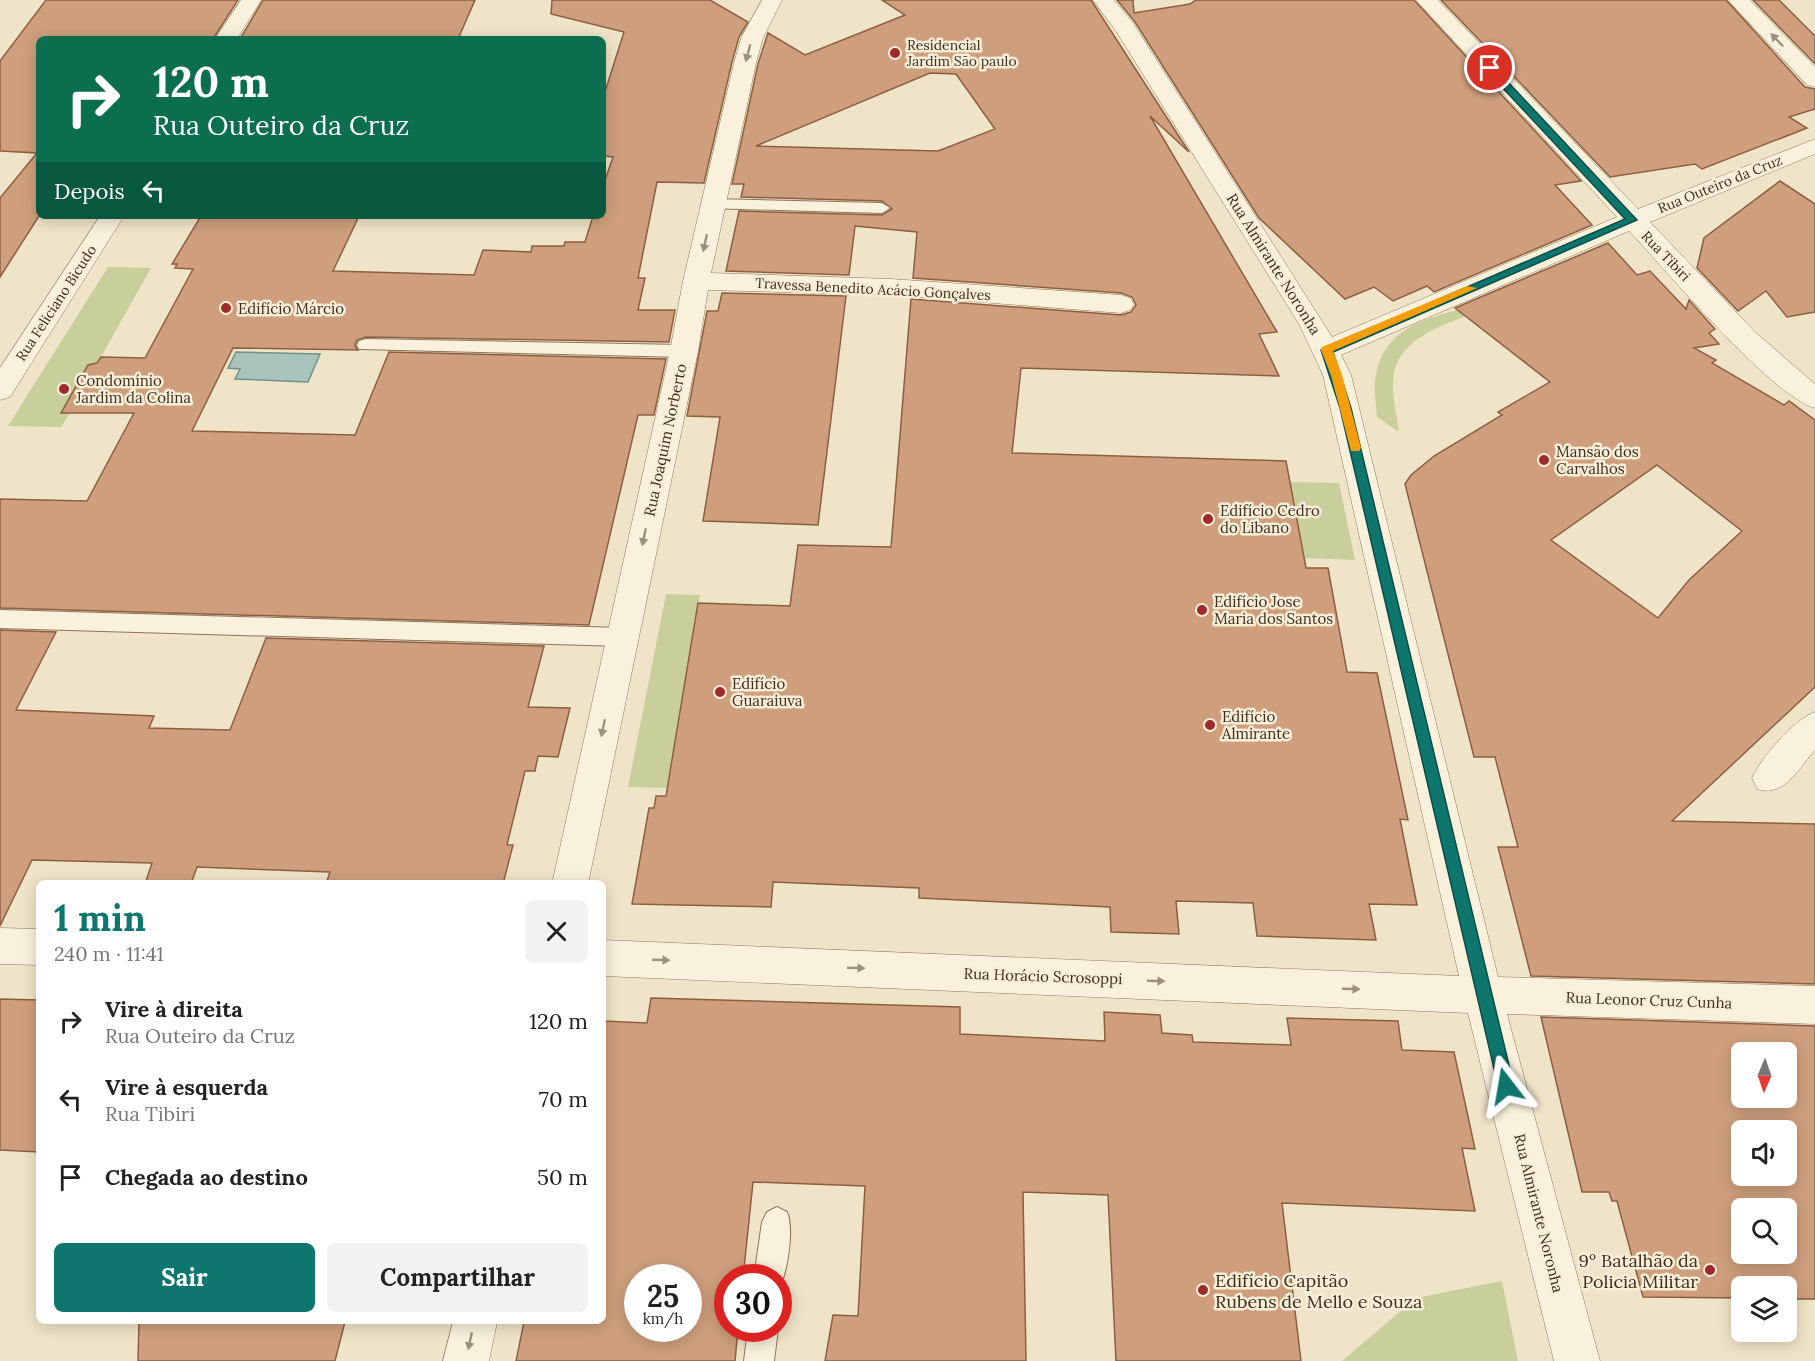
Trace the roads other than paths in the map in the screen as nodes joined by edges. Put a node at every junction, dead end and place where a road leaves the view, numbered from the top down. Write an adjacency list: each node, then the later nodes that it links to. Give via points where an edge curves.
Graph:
1 (251, 0): 6 (street)
2 (772, 0): 9 (street, Rua Joaquim Norberto, one-way to 9, via 752,38)
3 (1426, 0): 12 (street, Rua Tibiri)
4 (1738, 0): 7 (street, one-way to 4)
5 (1116, 6): 16 (street, Rua Almirante Noronha)
6 (228, 36)
7 (1815, 80)
8 (1815, 146): 12 (street, Rua Outeiro da Cruz)
9 (713, 204): 10 (lane); 13 (street, Rua Joaquim Norberto, one-way to 13)
10 (882, 208)
11 (110, 219): 18 (street, Rua Feliciano Bicudo)
12 (1632, 220): 16 (street, Rua Outeiro da Cruz); 19 (street, Rua Tibiri, via 1746,338)
13 (696, 281): 14 (street, Travessa Benedito Acácio Gonçalves, via 911,288); 17 (street, Rua Joaquim Norberto)
14 (1121, 304)
15 (366, 345): 17 (lane)
16 (1326, 350): 28 (street, Rua Almirante Noronha, via 1346,408)
17 (684, 351): 21 (street, Rua Joaquim Norberto, one-way to 21)
18 (0, 390)
19 (1815, 398)
20 (0, 619): 21 (lane)
21 (622, 637): 24 (street, Rua Joaquim Norberto, one-way to 24)
22 (1815, 726): 23 (street)
23 (1769, 778)
24 (571, 880)
25 (0, 946): 26 (street)
26 (36, 946)
27 (606, 958): 28 (street, Rua Horácio Scrosoppi, one-way to 28)
28 (1483, 995): 29 (street, Rua Leonor Cruz Cunha); 36 (street, Rua Almirante Noronha)
29 (1815, 1005)
30 (777, 1222): 31 (lane)
31 (771, 1264)
32 (475, 1324): 34 (street, one-way to 34)
33 (761, 1342): 35 (lane)
34 (466, 1361)
35 (759, 1361)
36 (1577, 1361)

